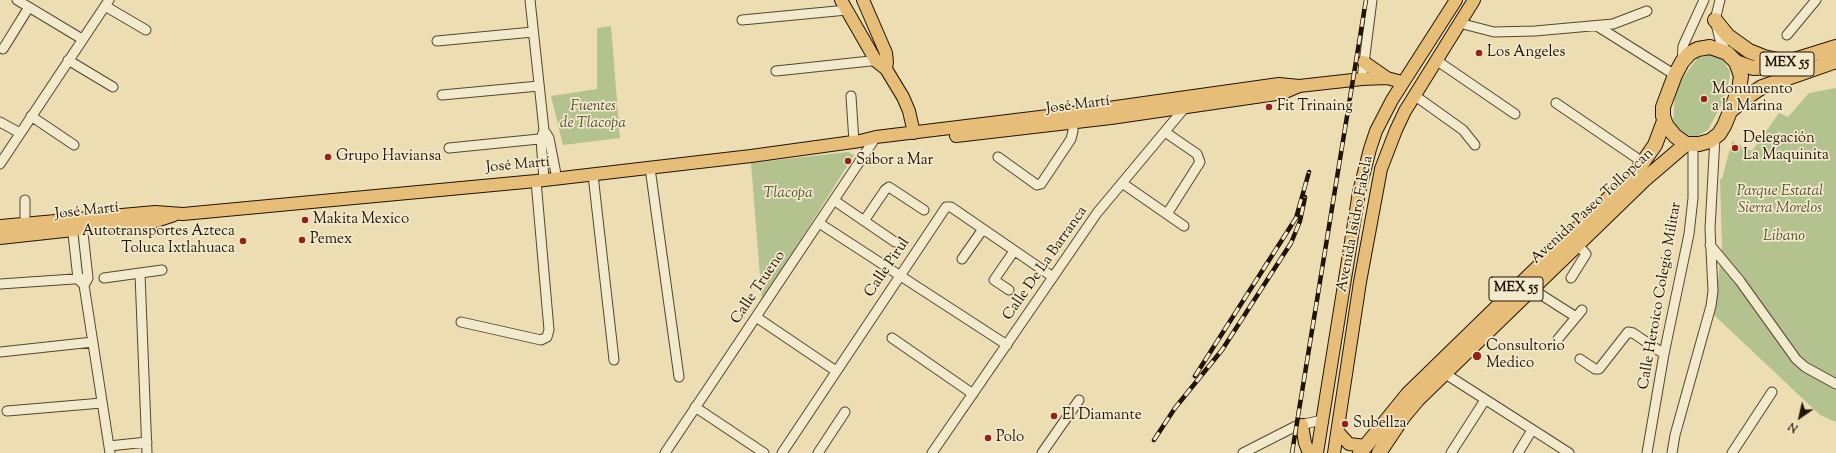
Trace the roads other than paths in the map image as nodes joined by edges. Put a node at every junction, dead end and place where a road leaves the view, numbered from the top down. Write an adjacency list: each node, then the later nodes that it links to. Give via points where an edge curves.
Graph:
1 (530, 0): 18 (street)
2 (863, 0): 30 (main road)
3 (1372, 0): 28 (street)
4 (1456, 0): 36 (main road, Avenida Isidro Fabela)
5 (1474, 0): 15 (main road, Avenida Isidro Fabela)
6 (1704, 0): 29 (street, via 1683,46)
7 (1720, 0): 14 (street)
8 (1816, 0): 19 (street)
9 (23, 3): 20 (street); 23 (street)
10 (107, 3): 17 (street); 20 (street)
11 (844, 5): 13 (street); 30 (main road)
12 (1647, 11): 16 (street, via 1624,20)
13 (742, 20)
14 (1715, 20): 24 (street, via 1720,40); 31 (highway, via 1728,36 1749,51)
15 (1459, 23): 16 (street, via 1482,30 1506,33); 26 (main road, Avenida Isidro Fabela)
16 (1597, 26): 33 (street)
17 (146, 30)
18 (533, 32): 21 (street); 37 (street)
19 (1787, 35)
20 (82, 38): 25 (street)
21 (437, 42)
22 (1836, 47): 31 (highway, MEX 55)
23 (3, 49)
24 (1732, 58): 29 (highway, via 1716,48 1704,48 1690,53); 31 (highway, MEX 55, via 1745,66 1762,68); 44 (highway, via 1741,76 1741,83)
25 (68, 60): 38 (street); 46 (street)
26 (1436, 60): 40 (main road, Avenida Isidro Fabela); 45 (street)
27 (1836, 61): 44 (highway, MEX 55, via 1762,87 1741,101)
28 (1364, 62): 34 (main road); 35 (street)
29 (1682, 62): 33 (highway)
30 (883, 63): 32 (street); 52 (main road, via 907,104)
31 (1790, 63)
32 (776, 71)
33 (1675, 75): 48 (highway, via 1663,107)
34 (1387, 78): 35 (main road, José Martí); 36 (main road, José Martí)
35 (1362, 79): 42 (main road, José Martí, via 1299,86 1279,84)
36 (1402, 82): 84 (main road, Avenida Isidro Fabela, via 1383,115 1370,149 1359,192)
37 (539, 86): 39 (street); 53 (street)
38 (113, 87)
39 (442, 95)
40 (1414, 95): 56 (street, via 1463,130); 85 (main road, Avenida Isidro Fabela, via 1396,130 1381,169)
41 (851, 96): 55 (street)
42 (1188, 102): 47 (main road, José Martí); 50 (street, Calle De La Barranca)
43 (1556, 103): 61 (street)
44 (1730, 113): 54 (highway)
45 (1515, 114)
46 (31, 116): 51 (street); 58 (street)
47 (1073, 118): 52 (main road, José Martí); 55 (main road, José Martí); 60 (street, via 1074,131 1069,142 1041,184 1037,185)
48 (1664, 121): 57 (highway, via 1670,132); 61 (highway, Avenida Paseo Tollopcan / MEX 55, via 1655,145)
49 (0, 122): 51 (street)
50 (1165, 132): 67 (street, Calle De La Barranca); 71 (street, via 1197,154 1200,162)
51 (20, 133): 62 (street)
52 (914, 133): 55 (main road, José Martí)
53 (545, 136): 59 (street); 65 (street); 66 (street)
54 (1715, 137): 57 (highway, via 1699,144); 82 (street)
55 (865, 141): 63 (main road, José Martí); 69 (street, Calle Trueno)
56 (1475, 144)
57 (1689, 144): 81 (highway, Avenida Paseo Tollopcan / MEX 55, via 1644,180); 104 (street, Calle Heroico Colegio Militar, via 1693,198 1689,234)
58 (74, 146)
59 (449, 148)
60 (998, 157)
61 (1644, 163): 125 (highway, Avenida Paseo Tollopcan / MEX 55, via 1408,394)
62 (0, 164)
63 (650, 168): 64 (main road, José Martí); 109 (street)
64 (593, 174): 65 (main road, José Martí); 106 (street)
65 (557, 179): 66 (main road, José Martí)
66 (540, 181): 75 (main road, José Martí, via 177,214 156,221); 98 (street, via 549,330 547,337 541,340)
67 (1122, 183): 71 (street); 90 (street, Calle De La Barranca)
68 (25, 200): 74 (street)
69 (835, 201): 72 (street); 73 (street, Calle Trueno)
70 (924, 210): 72 (street, via 889,187)
71 (1166, 214): 77 (street)
72 (864, 221): 80 (street)
73 (820, 223): 89 (street); 97 (street, Calle Trueno)
74 (25, 224): 75 (main road, José Martí); 76 (main road, José Martí)
75 (77, 225): 79 (main road, José Martí); 93 (street)
76 (0, 226)
77 (1184, 226)
78 (983, 229): 83 (street, Calle Pirul); 86 (street); 89 (street, Calle Pirul, via 951,207 946,207)
79 (0, 238)
80 (896, 242)
81 (1577, 244): 92 (street, via 1586,254); 95 (highway, Avenida Paseo Tollopcan / MEX 55)
82 (1710, 245): 110 (street, via 1740,281 1796,359 1805,367); 142 (street, via 1714,277 1711,306)
83 (1014, 250): 90 (street, Calle Pirul); 96 (street, via 995,279)
84 (1349, 251): 85 (main road); 119 (main road, Avenida Isidro Fabela)
85 (1365, 254): 122 (main road, Avenida Isidro Fabela)
86 (962, 260)
87 (162, 270): 88 (street)
88 (140, 274): 91 (street); 123 (street)
89 (899, 275): 102 (street); 107 (street, Calle Pirul)
90 (1054, 277): 102 (street, Calle De La Barranca)
91 (104, 278)
92 (1571, 278)
93 (84, 281): 94 (street); 101 (street)
94 (0, 284)
95 (1532, 289): 100 (street, via 1579,314); 108 (highway, Avenida Paseo Tollopcan / MEX 55)
96 (1009, 290)
97 (756, 317): 107 (street); 116 (street, Calle Trueno)
98 (461, 322)
99 (892, 338): 112 (street)
100 (1558, 339)
101 (93, 342): 103 (street); 115 (street)
102 (1007, 345): 112 (street, Calle De La Barranca)
103 (0, 352)
104 (1664, 354): 105 (street, via 1628,332 1599,369); 141 (street, Calle Heroico Colegio Militar)
105 (1580, 359)
106 (614, 360)
107 (836, 371): 129 (street, Calle Pirul)
108 (1444, 374): 114 (street); 137 (highway, Avenida Paseo Tollopcan / MEX 55, via 1409,409)
109 (679, 378)
110 (1836, 384)
111 (1772, 392): 143 (street)
112 (973, 394): 131 (street, Calle De La Barranca)
113 (1079, 400): 132 (street)
114 (1485, 400): 121 (street); 138 (street)
115 (102, 403): 117 (street); 124 (street)
116 (695, 407): 127 (street, Calle Trueno); 128 (street)
117 (7, 411)
118 (845, 412): 130 (street)
119 (1322, 420): 120 (street); 135 (main road, Avenida Isidro Fabela)
120 (1302, 425): 133 (street); 134 (main road)
121 (1532, 430): 139 (street); 140 (street)
122 (1338, 432): 125 (main road, via 1350,444); 136 (main road, Avenida Isidro Fabela)
123 (147, 442): 124 (street); 126 (street)
124 (110, 449)
125 (1363, 450)
126 (147, 453)
127 (665, 453)
128 (764, 453)
129 (782, 453)
130 (818, 453)
131 (932, 453)
132 (1042, 453)
133 (1243, 453)
134 (1309, 453)
135 (1317, 453)
136 (1334, 453)
137 (1379, 453)
138 (1452, 453)
139 (1518, 453)
140 (1569, 453)
141 (1647, 453)
142 (1672, 453)
143 (1732, 453)

